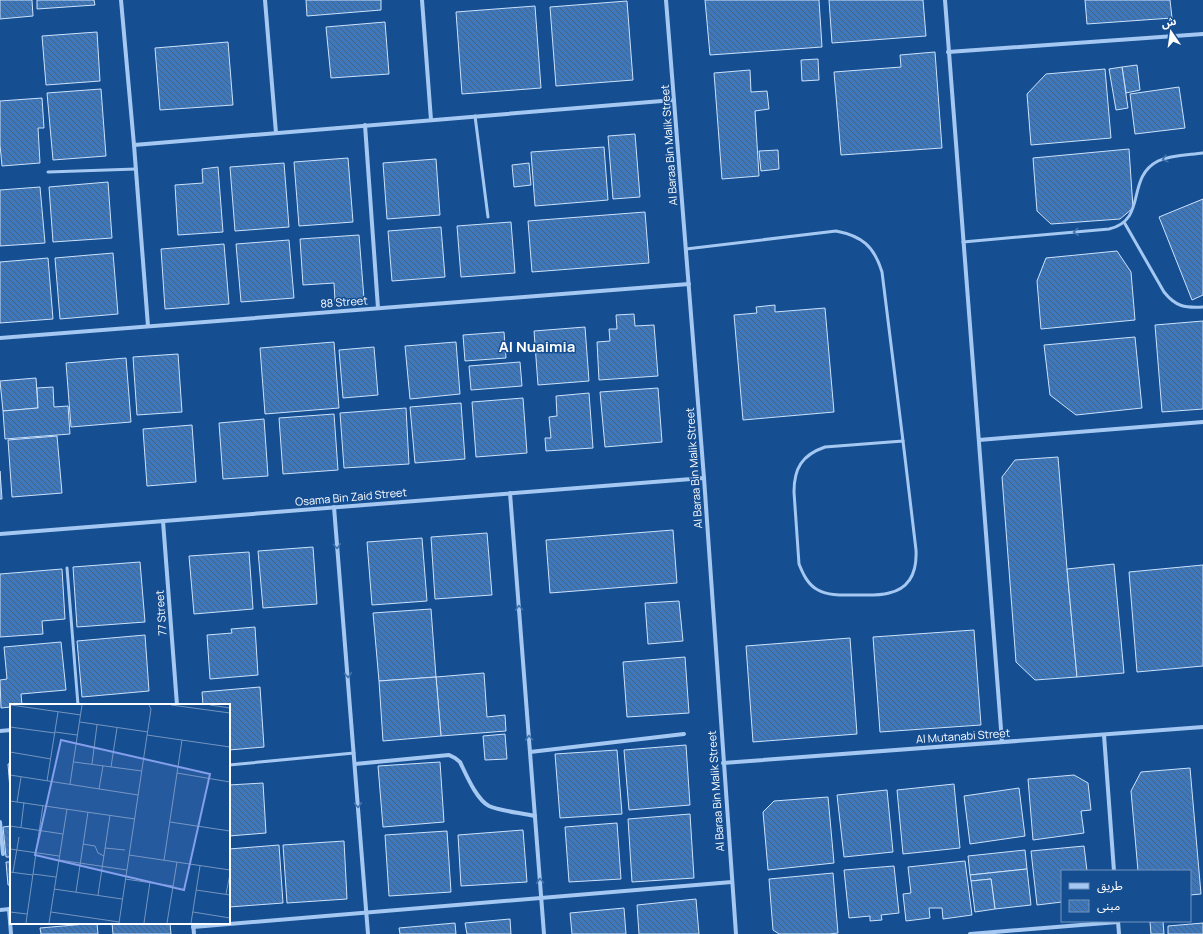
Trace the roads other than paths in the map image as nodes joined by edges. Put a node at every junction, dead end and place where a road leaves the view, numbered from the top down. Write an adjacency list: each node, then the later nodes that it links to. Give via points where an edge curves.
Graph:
1 (121, 0): 13 (street)
2 (265, 0): 12 (street)
3 (422, 0): 10 (street)
4 (666, 0): 8 (street, Al Baraa Bin Malik Street)
5 (944, 0): 7 (street)
6 (1203, 34): 7 (street)
7 (948, 52): 19 (street)
8 (674, 100): 9 (street); 20 (street, Al Baraa Bin Malik Street)
9 (475, 116): 10 (street); 17 (lane)
10 (431, 120): 11 (street)
11 (365, 125): 12 (street); 23 (street)
12 (276, 133): 13 (street)
13 (134, 145): 15 (street)
14 (1203, 153): 18 (lane, one-way to 18, via 1166,158 1148,168 1138,185 1130,216)
15 (136, 169): 16 (lane); 24 (street)
16 (48, 172)
17 (488, 217)
18 (1124, 222): 19 (lane, one-way to 19, via 1109,229); 22 (lane, via 1169,299 1184,307)
19 (963, 242): 27 (street)
20 (686, 249): 21 (street, Al Baraa Bin Malik Street); 28 (lane, via 836,231 849,234 871,248 882,272)
21 (689, 284): 23 (street, 88 Street); 29 (street, Al Baraa Bin Malik Street)
22 (1203, 307)
23 (378, 308): 24 (street, 88 Street)
24 (148, 326): 25 (street, 88 Street)
25 (0, 338)
26 (1203, 422): 27 (street)
27 (979, 440): 42 (street)
28 (903, 441): 28 (lane, via 916,550 917,562 914,572 908,582 890,593 835,595 818,590 809,584 799,564 794,492 798,468 814,451 825,447)
29 (704, 478): 30 (street, Osama Bin Zaid Street); 45 (street, Al Baraa Bin Malik Street)
30 (510, 493): 31 (street, Osama Bin Zaid Street); 43 (street, one-way to 30)
31 (334, 507): 32 (street, Osama Bin Zaid Street); 44 (street, one-way to 44)
32 (162, 521): 33 (street, Osama Bin Zaid Street); 36 (street, 77 Street)
33 (0, 534)
34 (67, 568): 35 (lane)
35 (78, 704)
36 (177, 704)
37 (1203, 727): 41 (street, Al Mutanabi Street)
38 (10, 730): 39 (street)
39 (0, 731)
40 (684, 734): 43 (street)
41 (1104, 735): 42 (street, Al Mutanabi Street); 51 (street)
42 (1002, 742): 45 (street, Al Mutanabi Street)
43 (530, 752): 48 (street)
44 (354, 753): 46 (street); 47 (lane)
45 (723, 763): 52 (street, Al Baraa Bin Malik Street)
46 (355, 764): 48 (street, via 449,755 460,762 479,797 489,806); 56 (street, one-way to 56)
47 (230, 766)
48 (535, 816): 53 (street, one-way to 48)
49 (0, 822): 50 (street)
50 (3, 854)
51 (1114, 870)
52 (732, 882): 53 (street); 66 (street, Al Baraa Bin Malik Street)
53 (541, 897): 56 (street); 65 (street)
54 (10, 909): 55 (street)
55 (0, 910)
56 (366, 912): 57 (street); 64 (street)
57 (230, 922)
58 (1118, 922): 67 (street); 68 (street)
59 (11, 924): 62 (street)
60 (206, 924): 61 (street)
61 (193, 925): 63 (street)
62 (11, 934)
63 (194, 934)
64 (368, 934)
65 (544, 934)
66 (736, 934)
67 (970, 934)
68 (1119, 934)

